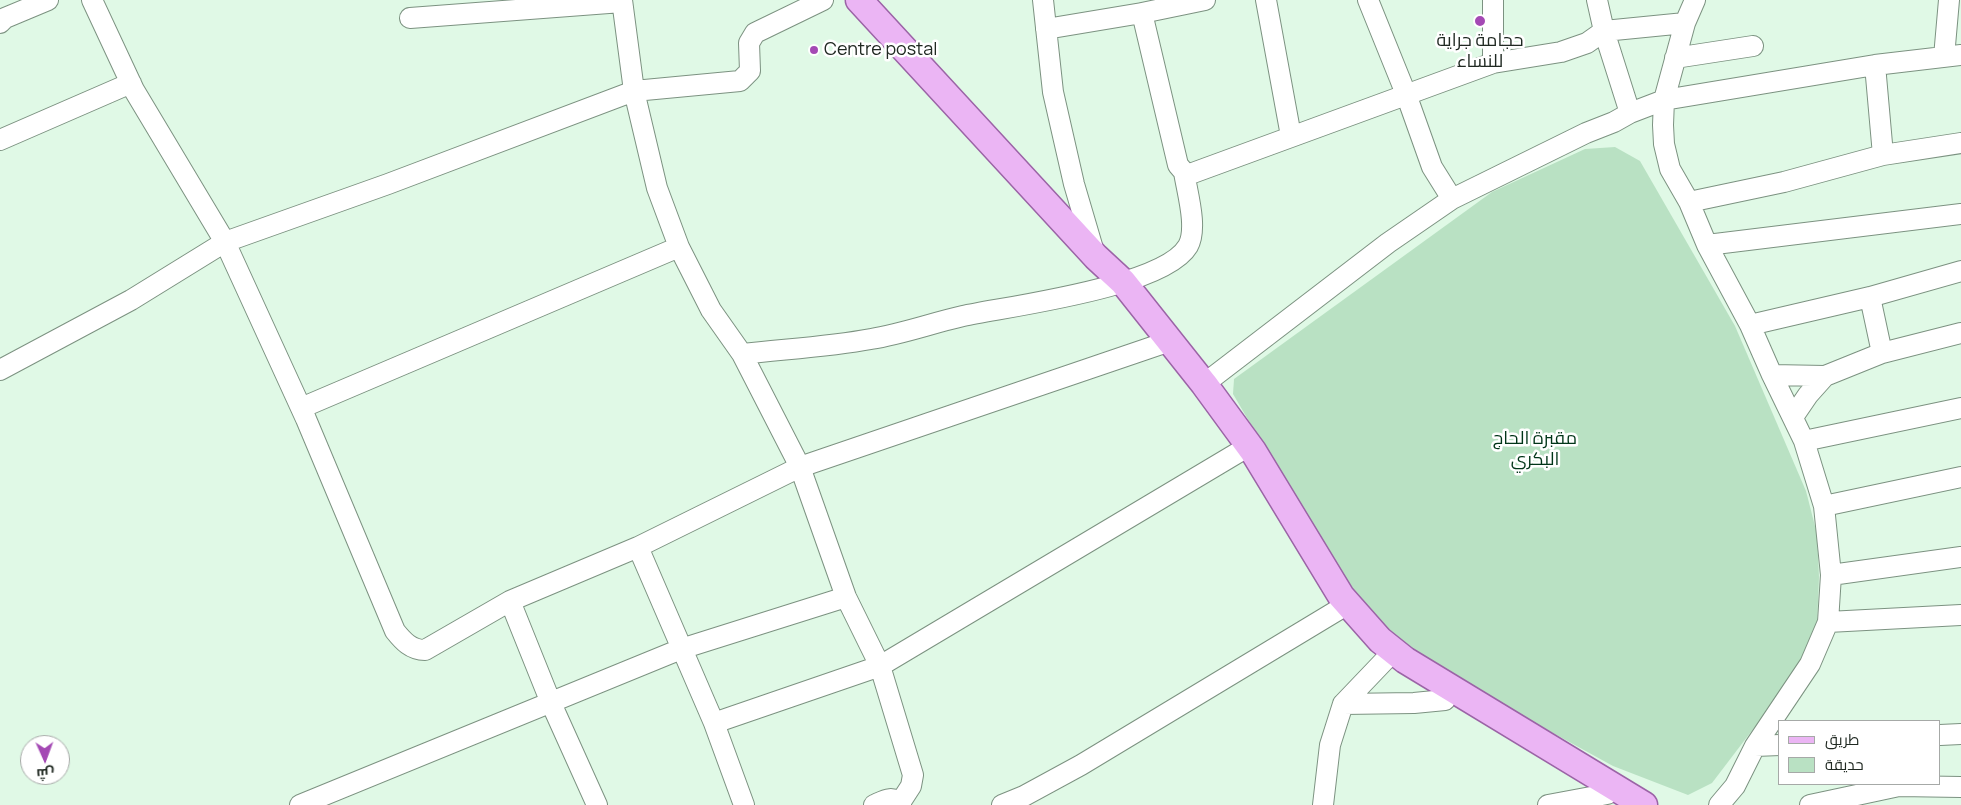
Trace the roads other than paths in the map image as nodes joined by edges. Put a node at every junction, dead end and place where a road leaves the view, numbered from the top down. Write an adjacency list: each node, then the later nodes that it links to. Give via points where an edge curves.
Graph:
1 (48, 0): 16 (street)
2 (92, 0): 25 (street)
3 (823, 0): 26 (street, via 754,33 749,43 750,71 740,81)
4 (859, 0): 41 (main road)
5 (1043, 0): 18 (street)
6 (1205, 0): 14 (street)
7 (1266, 0): 30 (street)
8 (1368, 0): 27 (street)
9 (1492, 0): 23 (street)
10 (1597, 0): 19 (street)
11 (1695, 0): 17 (street)
12 (1949, 0): 21 (street)
13 (622, 1): 15 (street); 26 (street)
14 (1142, 13): 18 (street); 34 (street, via 1178,165)
15 (410, 18)
16 (0, 22)
17 (1685, 23): 19 (street); 22 (street)
18 (1046, 28): 41 (street, via 1053,92 1074,184)
19 (1604, 31): 23 (street, via 1587,43 1562,52); 29 (street)
20 (1753, 46): 22 (street)
21 (1953, 56): 24 (street)
22 (1675, 58): 28 (street)
23 (1494, 63): 27 (street)
24 (1876, 65): 28 (street); 33 (street)
25 (131, 82): 31 (street); 38 (street)
26 (634, 91): 38 (street); 40 (street, via 657,188)
27 (1406, 94): 30 (street); 35 (street, via 1432,167)
28 (1664, 100): 29 (street); 36 (street, via 1664,144 1670,169)
29 (1630, 113): 35 (street)
30 (1292, 136): 34 (street, via 1190,174)
31 (0, 140)
32 (1961, 143): 33 (street)
33 (1883, 155): 36 (street, via 1784,182)
34 (1184, 172): 43 (street, via 1192,222 1187,247 1167,265)
35 (1452, 199): 53 (street, via 1388,243)
36 (1689, 202): 39 (street)
37 (1961, 214): 39 (street)
38 (225, 242): 50 (street, via 131,300); 54 (street)
39 (1707, 246): 45 (street)
40 (679, 247): 49 (street, via 710,310); 54 (street)
41 (1096, 257): 43 (main road)
42 (1961, 271): 44 (street)
43 (1123, 282): 47 (main road); 49 (street, via 1082,294 942,321 871,339)
44 (1870, 297): 45 (street); 48 (street)
45 (1750, 325): 51 (street)
46 (1961, 333): 48 (street)
47 (1170, 341): 53 (main road); 59 (street)
48 (1882, 352): 52 (street)
49 (742, 354): 59 (street)
50 (0, 370)
51 (1772, 375): 52 (street); 56 (street)
52 (1825, 376): 56 (street)
53 (1204, 384): 58 (main road); 92 (main road, via 1253,451 1341,596 1380,640 1405,660)
54 (301, 408): 66 (street, via 395,630 404,641 425,650)
55 (1961, 408): 57 (street)
56 (1793, 417): 57 (street)
57 (1804, 441): 61 (street)
58 (1239, 452): 67 (main road, via 1314,578); 72 (street)
59 (800, 467): 62 (street); 65 (street)
60 (1961, 477): 61 (street)
61 (1824, 506): 64 (street)
62 (638, 547): 66 (street); 70 (street)
63 (1961, 557): 64 (street)
64 (1831, 575): 69 (street)
65 (846, 597): 70 (street); 72 (street)
66 (510, 601): 74 (street)
67 (1338, 610): 71 (main road); 89 (street, via 1081,765)
68 (1961, 615): 69 (street)
69 (1828, 622): 80 (street, via 1810,664)
70 (682, 649): 74 (street); 76 (street)
71 (1386, 659): 73 (main road); 75 (street)
72 (880, 666): 76 (street); 84 (street, via 913,775)
73 (1444, 700): 75 (street); 83 (main road)
74 (551, 703): 85 (street); 86 (street)
75 (1343, 704): 90 (street, via 1330,745)
76 (714, 723): 87 (street)
77 (1961, 734): 78 (street)
78 (1941, 735)
79 (1778, 745): 80 (street)
80 (1755, 746): 82 (street)
81 (1961, 787): 94 (street, via 1899,786)
82 (1733, 795): 93 (street)
83 (1615, 800): 91 (street)
84 (901, 804): 88 (street, via 891,799)
85 (300, 805)
86 (597, 805)
87 (744, 805)
88 (874, 805)
89 (1002, 805)
90 (1323, 805)
91 (1548, 805)
92 (1644, 805)
93 (1719, 805)
94 (1810, 805)

